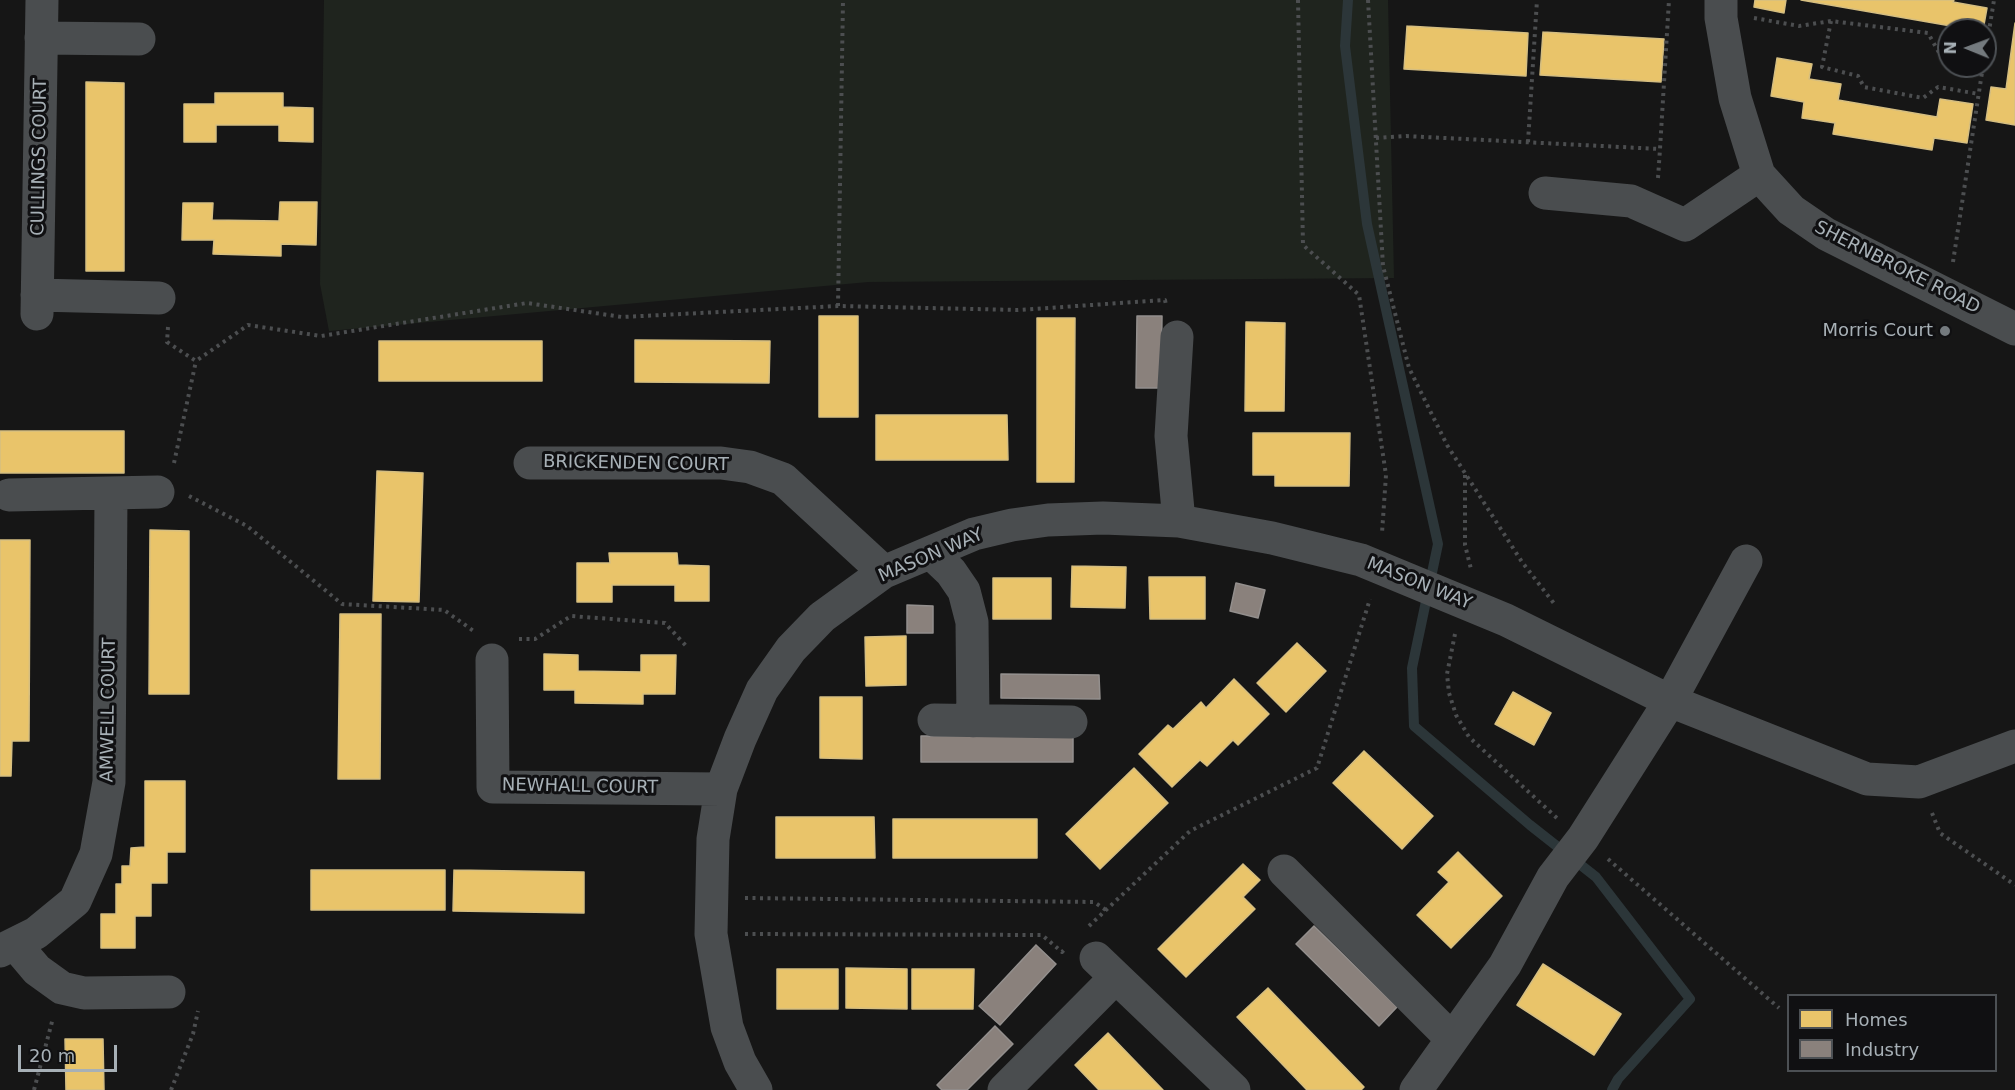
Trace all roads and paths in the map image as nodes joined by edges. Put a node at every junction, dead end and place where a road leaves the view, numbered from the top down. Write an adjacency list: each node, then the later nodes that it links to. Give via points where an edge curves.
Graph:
1 (42, 0): 11 (street, CULLINGS COURT)
2 (843, 0): 22 (path)
3 (1298, 0): 35 (path, via 1303,245 1359,295 1386,475)
4 (1368, 0): 16 (path)
5 (1537, 0): 17 (path)
6 (1669, 0): 17 (path, via 1660,149)
7 (1994, 0): 9 (path)
8 (1721, 6): 10 (path, via 1798,26); 18 (street, SHERNBROKE ROAD, via 1735,98)
9 (1991, 18)
10 (1831, 21): 13 (path, via 1928,33); 15 (path, via 1822,67 1858,76 1864,87 1923,98 1938,87)
11 (41, 38): 12 (street); 21 (street, CULLINGS COURT, via 37,304)
12 (139, 39)
13 (1937, 49)
14 (1981, 78): 15 (path)
15 (1979, 94): 20 (path)
16 (1376, 138): 17 (path); 27 (path, via 1383,266 1408,368)
17 (1528, 142)
18 (1759, 175): 19 (street, via 1685,225 1631,201); 20 (street, SHERNBROKE ROAD, via 1791,210 1826,234)
19 (1545, 193)
20 (1948, 295): 23 (street, SHERNBROKE ROAD)
21 (159, 298): 25 (path, via 170,296 167,342)
22 (838, 306): 24 (path, via 1018,310 1165,300); 25 (path, via 622,317 527,303 321,336 248,325)
23 (2015, 329)
24 (1177, 337): 31 (street, via 1171,436)
25 (196, 361): 28 (path)
26 (530, 463): 34 (street, BRICKENDEN COURT, via 721,463 750,467 783,479)
27 (1466, 474): 36 (path, via 1465,545 1471,566); 37 (path, via 1522,562)
28 (164, 489): 29 (street); 38 (path, via 247,525 342,604 444,610)
29 (111, 494): 30 (street); 53 (street, AMWELL COURT, via 109,782 96,854 75,901 36,933)
30 (9, 495)
31 (1179, 521): 32 (street, MASON WAY, via 1048,520 974,534); 35 (street, MASON WAY, via 1361,560)
32 (931, 553): 34 (street, MASON WAY); 42 (street, via 964,591 972,622)
33 (1746, 561): 40 (street)
34 (884, 572): 46 (street, MASON WAY, via 822,618 790,649 762,690)
35 (1385, 579): 36 (street, MASON WAY); 51 (path, via 1317,768 1190,831)
36 (1458, 601): 40 (street, MASON WAY, via 1506,620); 47 (path, via 1447,674 1456,715 1469,737)
37 (1557, 608)
38 (495, 644): 39 (path, via 535,639 571,616 665,623); 46 (street, NEWHALL COURT, via 493,787)
39 (688, 648)
40 (1670, 701): 45 (street, MASON WAY, via 1867,779); 47 (street)
41 (934, 720): 42 (street)
42 (973, 720): 43 (street)
43 (1071, 722)
44 (2015, 746): 45 (street, MASON WAY)
45 (1919, 782): 49 (path, via 1940,833)
46 (721, 789): 50 (street, MASON WAY, via 713,839)
47 (1583, 838): 57 (path); 58 (street, via 1554,877 1505,965)
48 (1284, 871): 58 (street)
49 (2015, 885)
50 (711, 898): 51 (path, via 1094,902); 52 (street, MASON WAY)
51 (1106, 910): 54 (path)
52 (711, 934): 54 (path, via 1042,935 1062,952); 61 (street, MASON WAY, via 727,1027)
53 (7, 947): 55 (street)
54 (1090, 953): 62 (street); 63 (street)
55 (62, 988): 56 (street, via 84,993); 59 (path)
56 (169, 992): 60 (path, via 199,1006 193,1034)
57 (1779, 1008)
58 (1452, 1039): 64 (street)
59 (33, 1090)
60 (171, 1090)
61 (756, 1090)
62 (1004, 1090)
63 (1234, 1090)
64 (1416, 1090)

